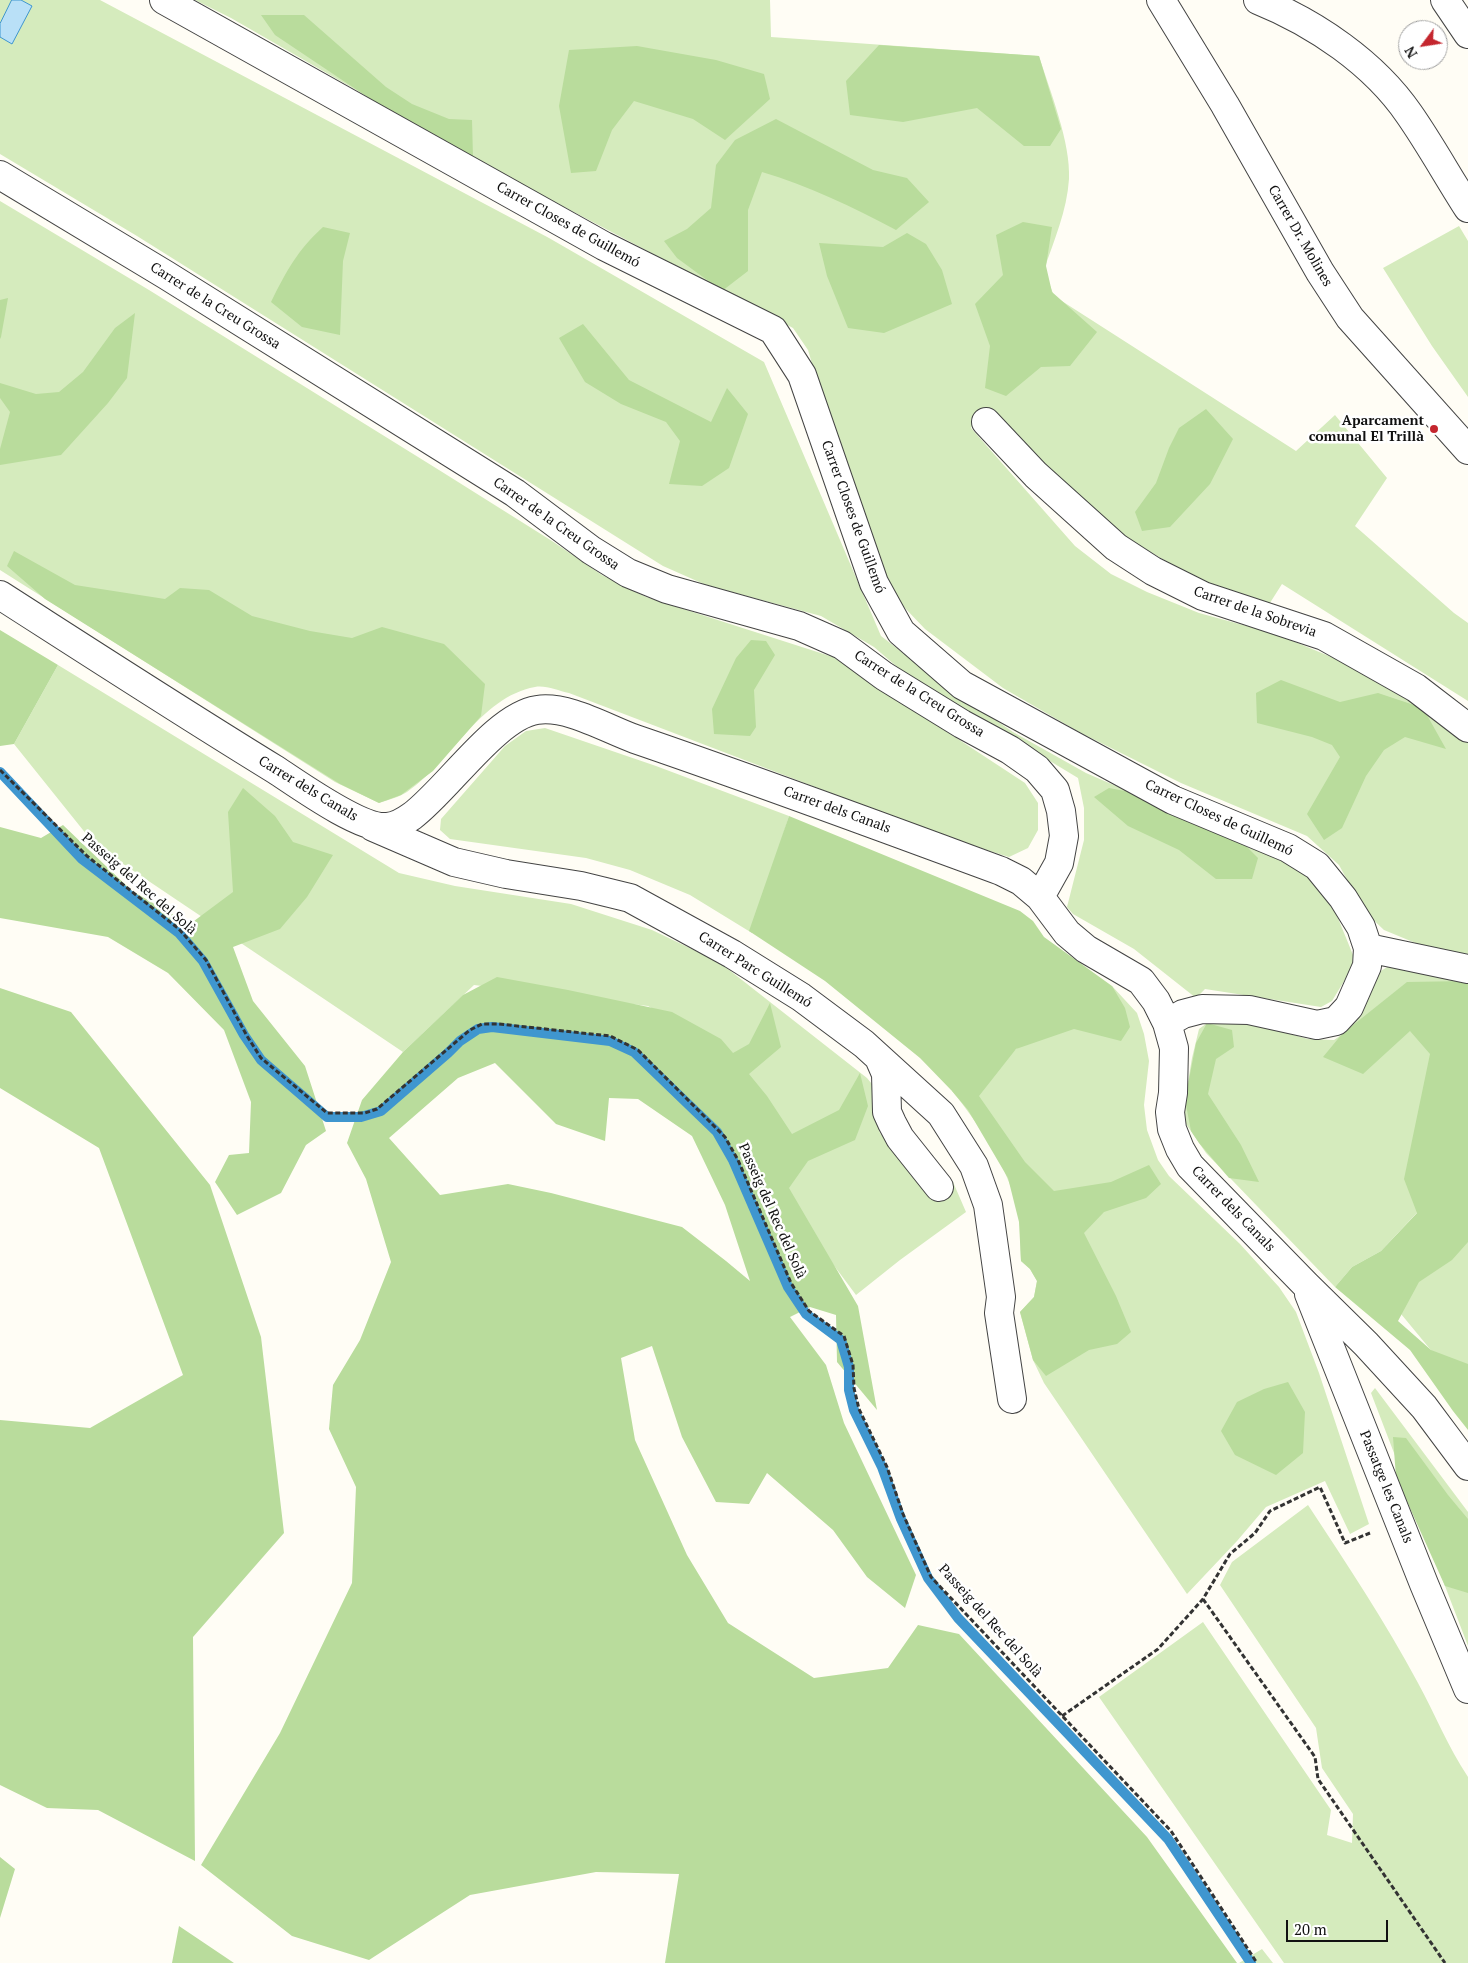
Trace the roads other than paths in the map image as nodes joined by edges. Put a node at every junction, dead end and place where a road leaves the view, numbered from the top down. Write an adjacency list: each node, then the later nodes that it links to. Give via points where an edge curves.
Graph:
1 (164, 0): 14 (street, Carrer Closes de Guillemó, via 595,241 772,330 802,374 874,583 901,632 962,685 1173,800 1288,848 1316,866 1343,898 1361,927)
2 (1161, 0): 9 (street, Carrer Dr. Molines, via 1350,318)
3 (1258, 0): 7 (street, via 1347,49 1384,83 1408,113)
4 (1445, 0): 5 (street)
5 (1468, 34)
6 (0, 175): 13 (street, Carrer de la Creu Grossa, via 166,274 515,493 628,573 667,589 799,626 842,645 884,676 1038,769 1055,790 1064,836 1059,863)
7 (1468, 208)
8 (986, 422): 11 (street, Carrer de la Sobrevia, via 1065,502 1116,547 1152,571 1204,596 1324,636 1416,688)
9 (1468, 450)
10 (0, 595): 12 (street, Carrer dels Canals)
11 (1468, 728)
12 (355, 819): 13 (street, Carrer dels Canals, via 386,828 402,823 428,804 505,724 537,710 562,712 1001,871 1021,881); 17 (street, Carrer Parc Guillemó, via 454,862 630,898 732,954 801,997)
13 (1040, 897): 16 (street, Carrer dels Canals, via 1067,933 1086,949 1141,982)
14 (1368, 948): 15 (street); 16 (street, via 1366,966 1353,999 1336,1021 1317,1025 1249,1010 1202,1009 1183,1014)
15 (1468, 969)
16 (1168, 1023): 19 (street, Carrer dels Canals, via 1174,1048 1170,1112 1172,1129 1180,1149 1190,1166)
17 (879, 1058): 18 (street, via 886,1074 888,1112 892,1123); 20 (street, Carrer Parc Guillemó, via 940,1114 974,1166 988,1204 1001,1297 998,1313)
18 (938, 1187)
19 (1306, 1285): 21 (street, Carrer dels Canals, via 1424,1408); 22 (street, Passatge les Canals)
20 (1012, 1398)
21 (1468, 1466)
22 (1468, 1689)

